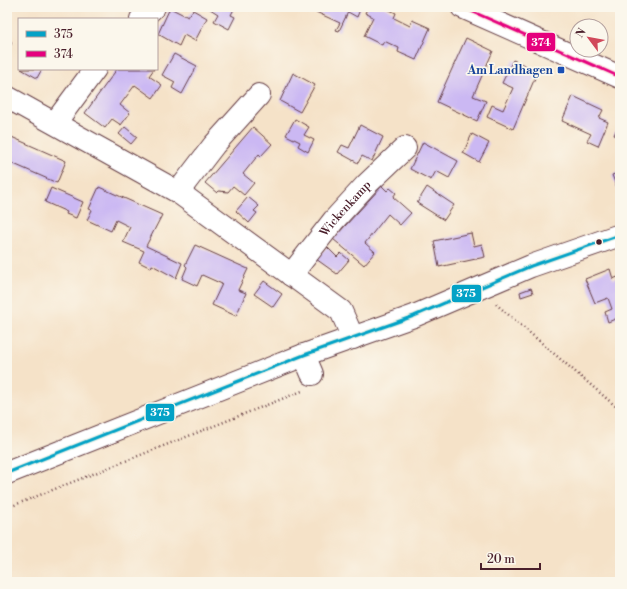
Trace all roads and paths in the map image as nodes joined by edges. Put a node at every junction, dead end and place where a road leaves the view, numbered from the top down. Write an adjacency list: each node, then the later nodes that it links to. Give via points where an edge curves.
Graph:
1 (154, 7): 3 (main road)
2 (462, 7): 5 (main road)
3 (142, 18)
4 (94, 70): 8 (main road)
5 (620, 78)
6 (259, 95): 10 (main road, via 214,145)
7 (7, 97): 8 (main road)
8 (55, 123): 10 (main road)
9 (405, 148): 12 (main road, Wickenkamp, via 334,220)
10 (178, 192): 12 (main road)
11 (620, 235): 14 (main road, via 531,266 414,316)
12 (291, 275): 14 (main road, via 341,311)
13 (493, 302): 15 (path)
14 (353, 338): 16 (main road, via 308,365)
15 (620, 410)
16 (7, 473)

